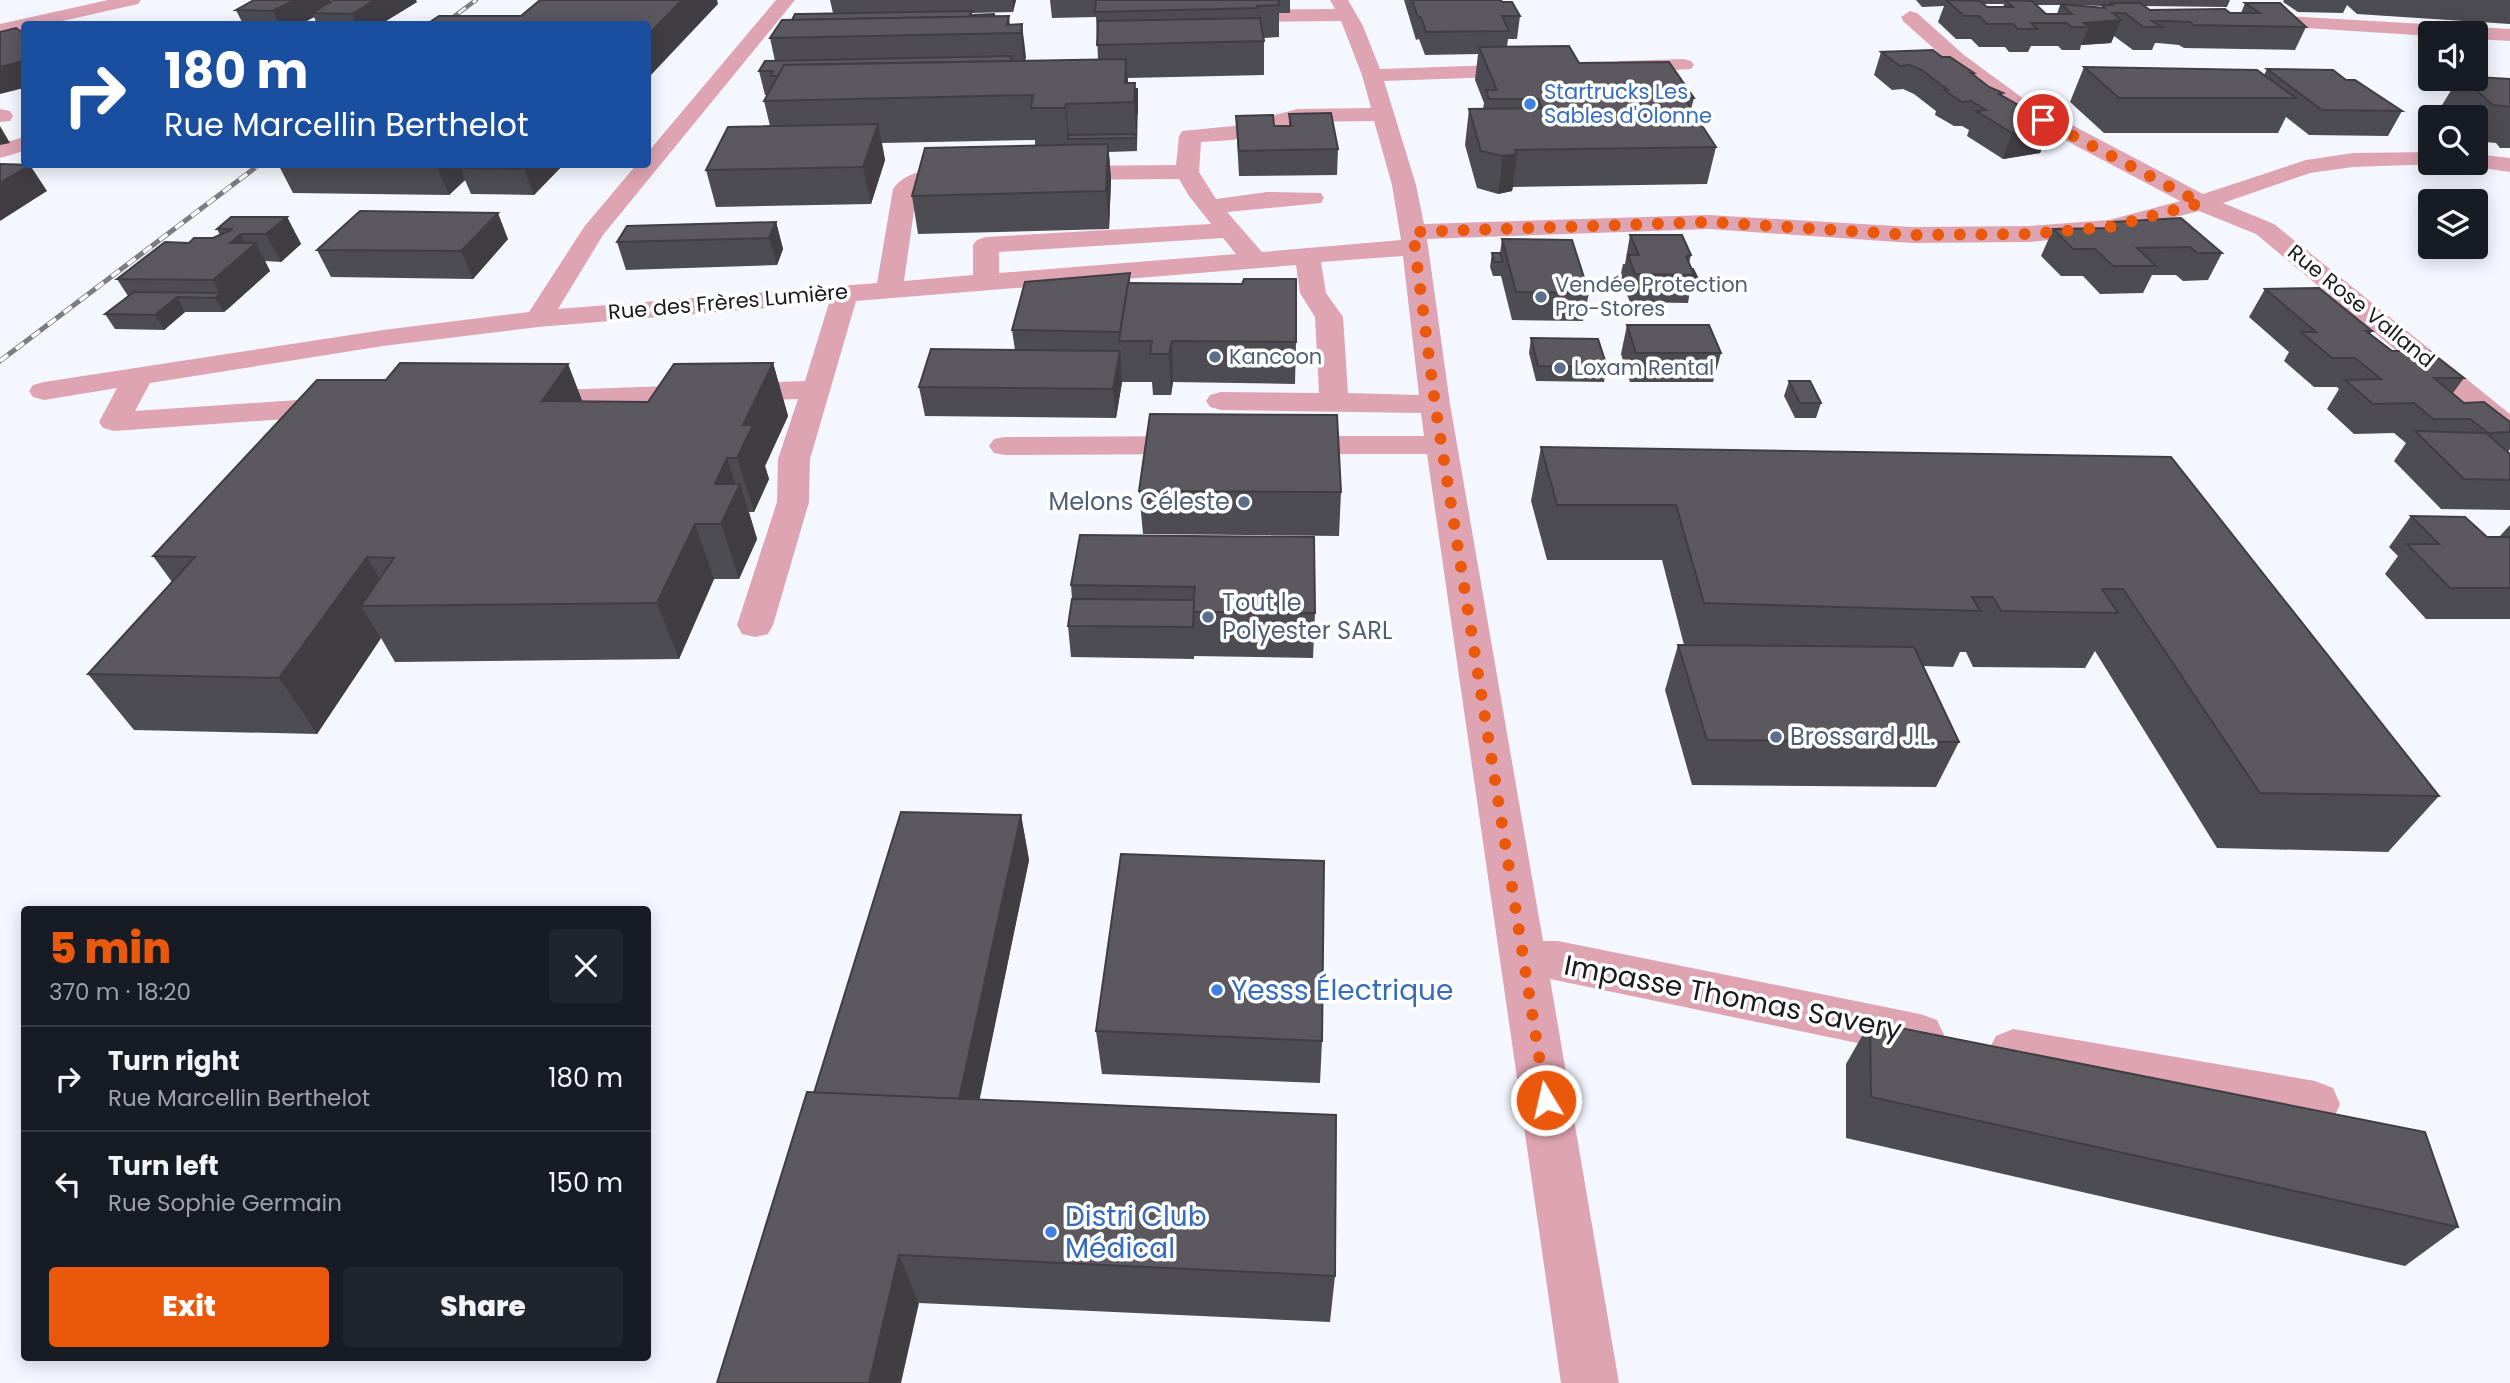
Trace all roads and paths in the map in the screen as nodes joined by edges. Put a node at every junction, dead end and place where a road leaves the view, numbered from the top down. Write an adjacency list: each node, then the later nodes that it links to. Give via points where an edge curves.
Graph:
1 (132, 0): 7 (street)
2 (786, 0): 19 (street)
3 (1343, 8): 4 (street); 14 (street)
4 (1212, 16)
5 (1938, 17): 27 (street, Rue Rose Valland, via 1910,17 2020,107)
6 (2230, 19): 10 (street)
7 (40, 21)
8 (21, 25): 9 (street)
9 (0, 30)
10 (2510, 35)
11 (1684, 65): 12 (street)
12 (1603, 67)
13 (1548, 69): 14 (street)
14 (1372, 75): 15 (street)
15 (1383, 114): 23 (street, via 1298,116 1233,133 1190,136); 30 (street)
16 (21, 145): 17 (street)
17 (0, 151)
18 (2418, 159): 27 (street, Rue des Frères Lumière, via 2353,160 2306,167)
19 (651, 162)
20 (2488, 162): 21 (street)
21 (2510, 165)
22 (646, 168): 36 (street, via 593,232)
23 (1187, 172): 24 (street); 28 (street)
24 (1041, 173)
25 (986, 175): 34 (street, via 931,177 909,184)
26 (1312, 198): 28 (street)
27 (2201, 203): 30 (street, Rue des Frères Lumière, via 2110,227 2016,235 1912,235 1709,222); 40 (street, Rue Rose Valland, via 2265,229)
28 (1210, 207): 29 (street)
29 (1230, 230): 32 (street); 33 (street, via 986,245)
30 (1414, 240): 31 (street, Rue des Frères Lumière); 45 (street)
31 (1307, 254): 32 (street, Rue des Frères Lumière); 44 (street, via 1313,293 1329,317)
32 (1253, 258): 33 (street, Rue des Frères Lumière)
33 (986, 280): 34 (street, Rue des Frères Lumière)
34 (890, 288): 35 (street, Rue des Frères Lumière)
35 (844, 292): 36 (street, Rue des Frères Lumière); 38 (street)
36 (538, 319): 37 (street, Rue des Frères Lumière)
37 (139, 376): 39 (street, Rue des Frères Lumière); 46 (street, via 114,422)
38 (817, 389): 43 (street); 50 (street, via 794,459 793,502)
39 (44, 391)
40 (2471, 396): 41 (street); 47 (street, Rue Rose Valland)
41 (2510, 396)
42 (1221, 401): 44 (street)
43 (494, 402)
44 (1334, 402): 45 (street)
45 (1435, 404): 48 (street)
46 (375, 405)
47 (2510, 429)
48 (1442, 445): 49 (street); 51 (street)
49 (1005, 446)
50 (755, 625)
51 (1523, 960): 52 (street, Impasse Thomas Savery, via 1558,961 1965,1043); 53 (street)
52 (2315, 1104)
53 (1590, 1383)

